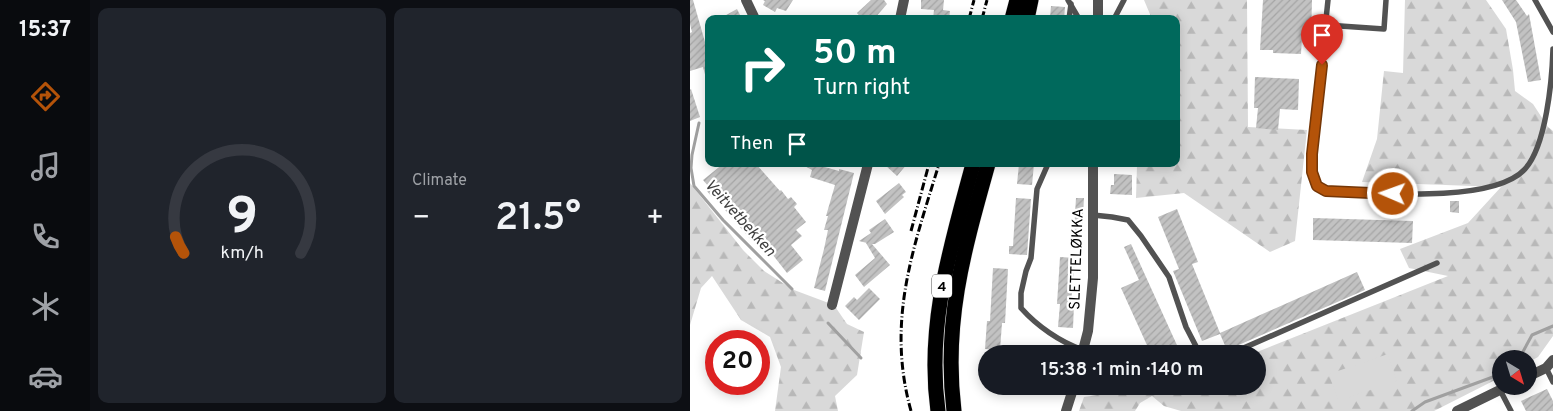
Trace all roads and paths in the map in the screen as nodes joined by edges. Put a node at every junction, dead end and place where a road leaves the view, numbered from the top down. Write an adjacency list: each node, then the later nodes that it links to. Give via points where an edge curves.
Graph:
1 (746, 0): 11 (street)
2 (904, 0): 12 (street)
3 (1017, 0): 13 (highway)
4 (1032, 0): 14 (highway)
5 (1098, 0): 17 (street)
6 (1124, 0): 18 (lane)
7 (1328, 0): 19 (lane)
8 (1386, 0): 19 (lane, via 1384,29)
9 (1536, 0): 20 (lane)
10 (1070, 2): 15 (lane); 16 (lane)
11 (753, 15)
12 (901, 15)
13 (1013, 15)
14 (1027, 15)
15 (1069, 15)
16 (1077, 15)
17 (1098, 15)
18 (1116, 15)
19 (1326, 25): 21 (lane, via 1312,172 1317,186 1326,191 1444,194 1489,188 1515,178 1536,154 1542,136)
20 (1553, 32)
21 (1553, 49)
22 (866, 167): 29 (street)
23 (972, 167): 41 (highway, 4, via 939,298 934,372)
24 (987, 167): 42 (highway, 4, via 955,298 951,346)
25 (1047, 167): 30 (lane, via 1037,189 1031,258 1021,293 1021,308 1032,320)
26 (1093, 167): 27 (street, SLETTELØKKA)
27 (1093, 215): 31 (street, SLETTELØKKA, via 1093,278); 32 (lane, via 1128,220 1141,236 1168,277)
28 (1437, 262): 33 (lane)
29 (832, 305)
30 (1070, 345)
31 (1085, 345)
32 (1195, 345)
33 (1250, 345)
34 (1553, 360): 35 (street)
35 (1546, 368): 36 (street); 37 (lane)
36 (1538, 372)
37 (1553, 382)
38 (1492, 394): 44 (street)
39 (1072, 395): 43 (street)
40 (1506, 395): 45 (lane)
41 (938, 411)
42 (954, 411)
43 (1066, 411)
44 (1456, 411)
45 (1511, 411)

